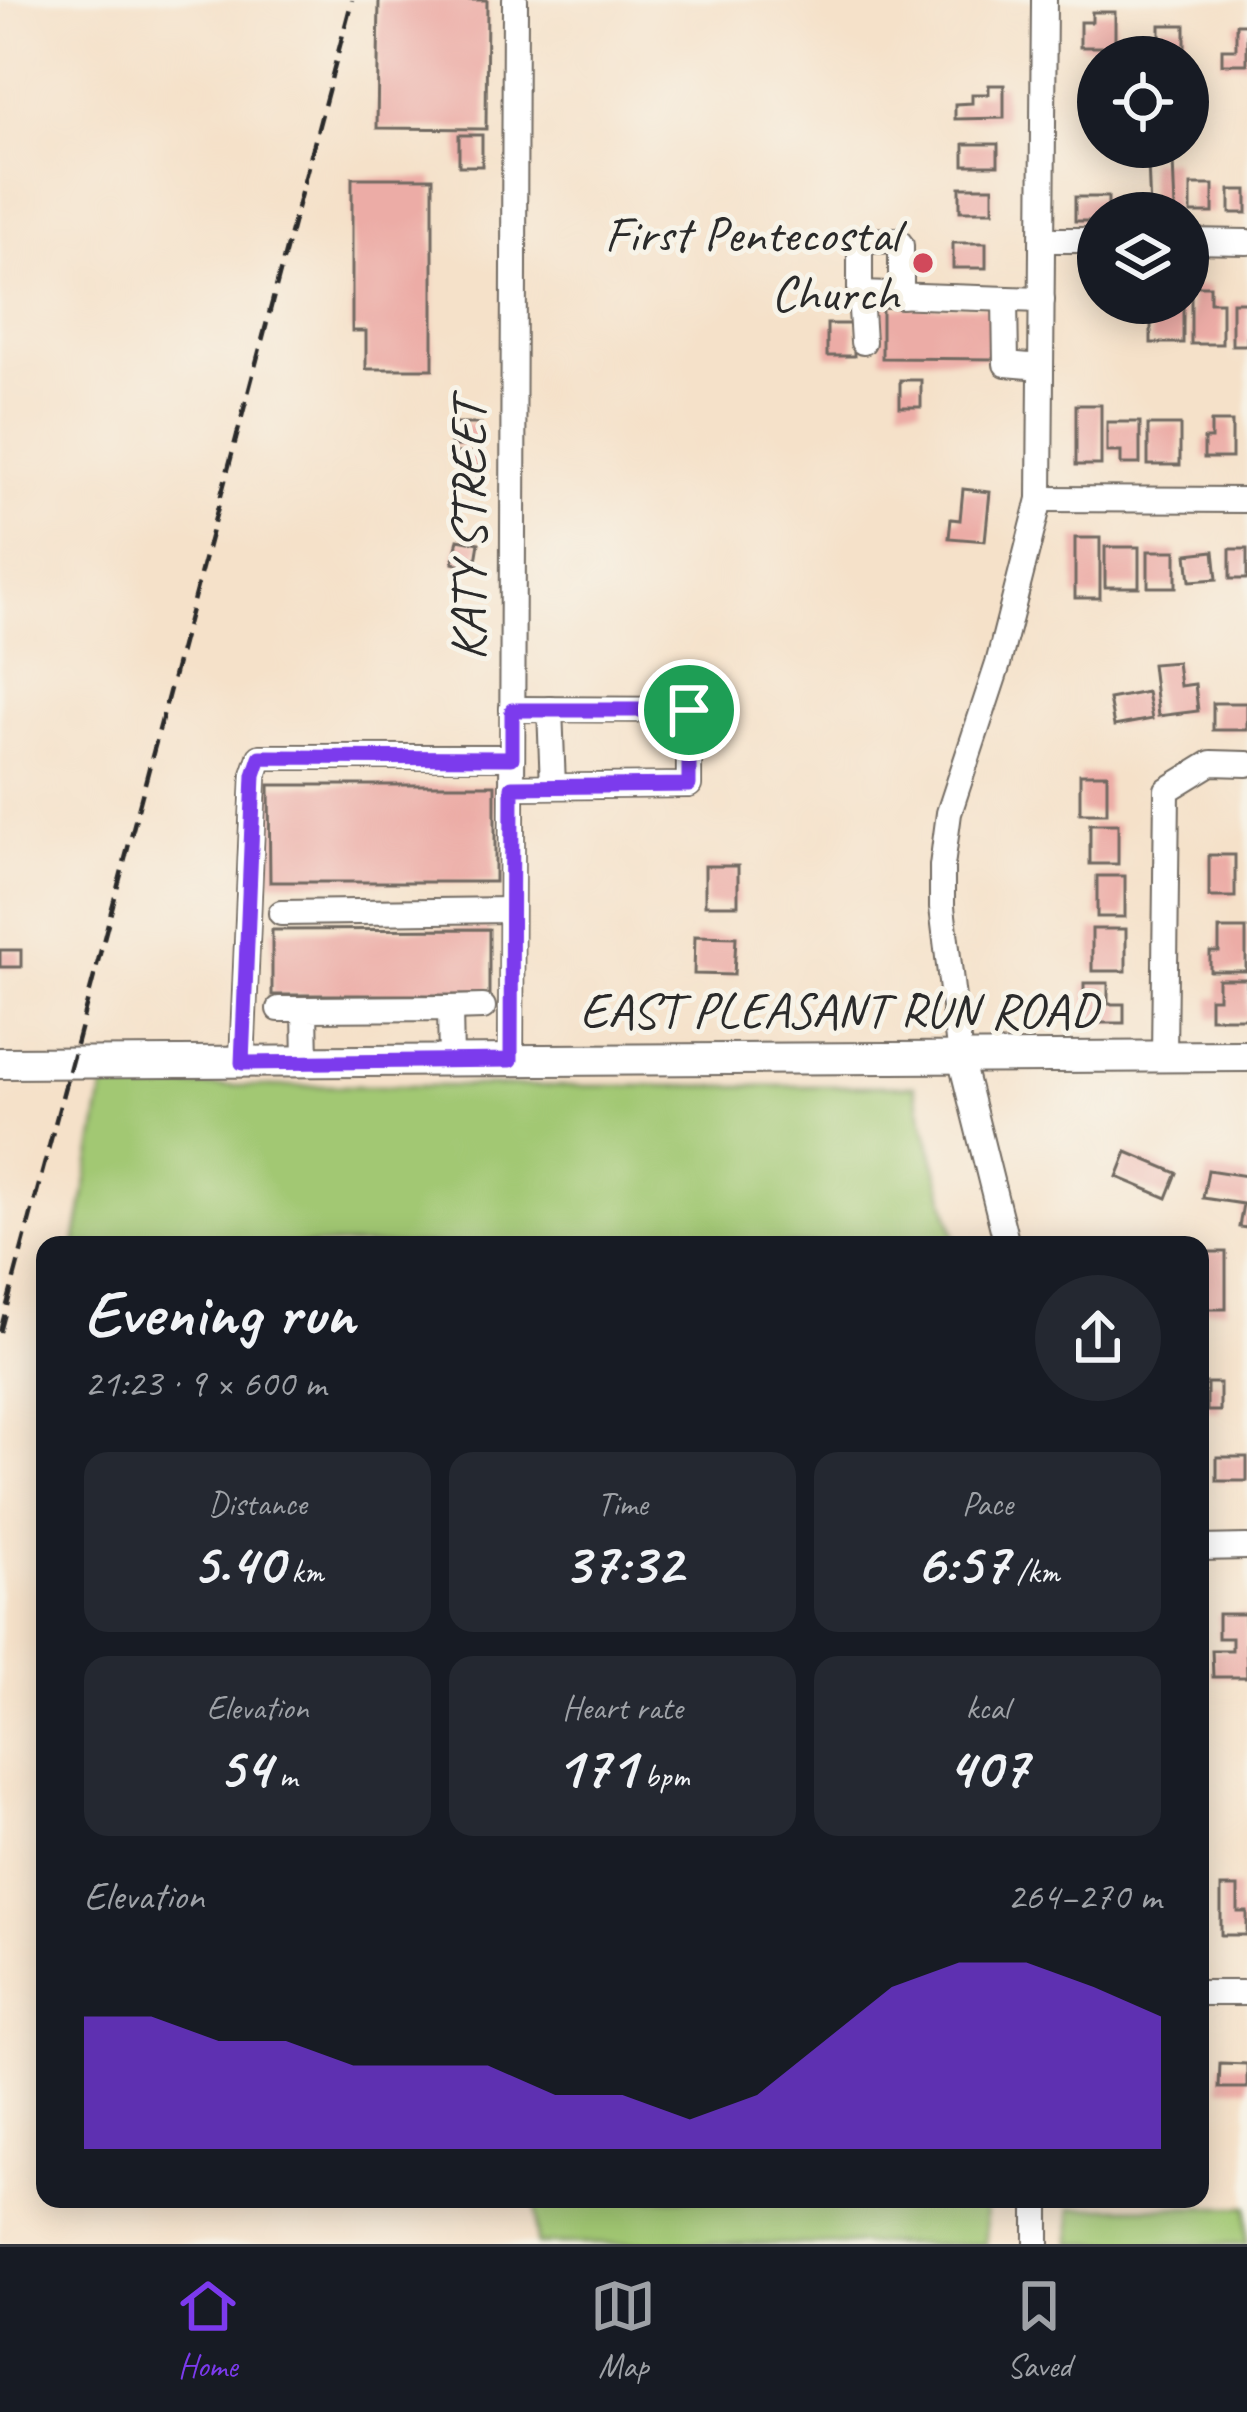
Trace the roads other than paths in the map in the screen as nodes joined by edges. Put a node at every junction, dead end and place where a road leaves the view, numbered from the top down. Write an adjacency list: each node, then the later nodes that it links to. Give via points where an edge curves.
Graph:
1 (515, 0): 16 (street, KATY STREET)
2 (1044, 0): 3 (street)
3 (1042, 240): 4 (street); 10 (street)
4 (1077, 240)
5 (1209, 241): 6 (street)
6 (1247, 242)
7 (860, 294): 8 (street); 8 (street, via 860,241 897,240); 11 (street)
8 (902, 296): 9 (street)
9 (1005, 299): 10 (street); 12 (street, via 1004,360)
10 (1042, 300): 12 (street)
11 (863, 342)
12 (1041, 367): 13 (street)
13 (1040, 499): 14 (street); 28 (street, via 949,813 942,907)
14 (1247, 500)
15 (550, 709): 16 (street); 19 (street); 19 (street, via 689,710 689,785)
16 (512, 710): 17 (street, KATY STREET)
17 (512, 758): 20 (street, KATY STREET); 34 (street, via 260,757)
18 (1247, 764): 29 (street, via 1211,763 1167,790)
19 (553, 786): 20 (street)
20 (512, 787): 21 (street, KATY STREET)
21 (512, 910): 22 (street); 30 (street, KATY STREET)
22 (281, 913)
23 (450, 1007): 24 (street); 26 (street); 31 (street)
24 (483, 1007)
25 (278, 1009): 26 (street)
26 (305, 1009): 32 (street)
27 (1247, 1056): 29 (main road, EAST PLEASANT RUN ROAD)
28 (960, 1057): 29 (main road, EAST PLEASANT RUN ROAD); 30 (main road, EAST PLEASANT RUN ROAD); 35 (street)
29 (1164, 1057)
30 (511, 1060): 31 (main road, EAST PLEASANT RUN ROAD)
31 (451, 1061): 32 (main road, EAST PLEASANT RUN ROAD)
32 (306, 1062): 34 (main road, EAST PLEASANT RUN ROAD)
33 (0, 1063): 34 (main road, EAST PLEASANT RUN ROAD)
34 (242, 1063)
35 (1005, 1236)
36 (1209, 1547): 37 (street)
37 (1247, 1547)
38 (1247, 1993): 39 (street)
39 (1209, 1994)
40 (1036, 2208): 41 (street)
41 (1036, 2244)

